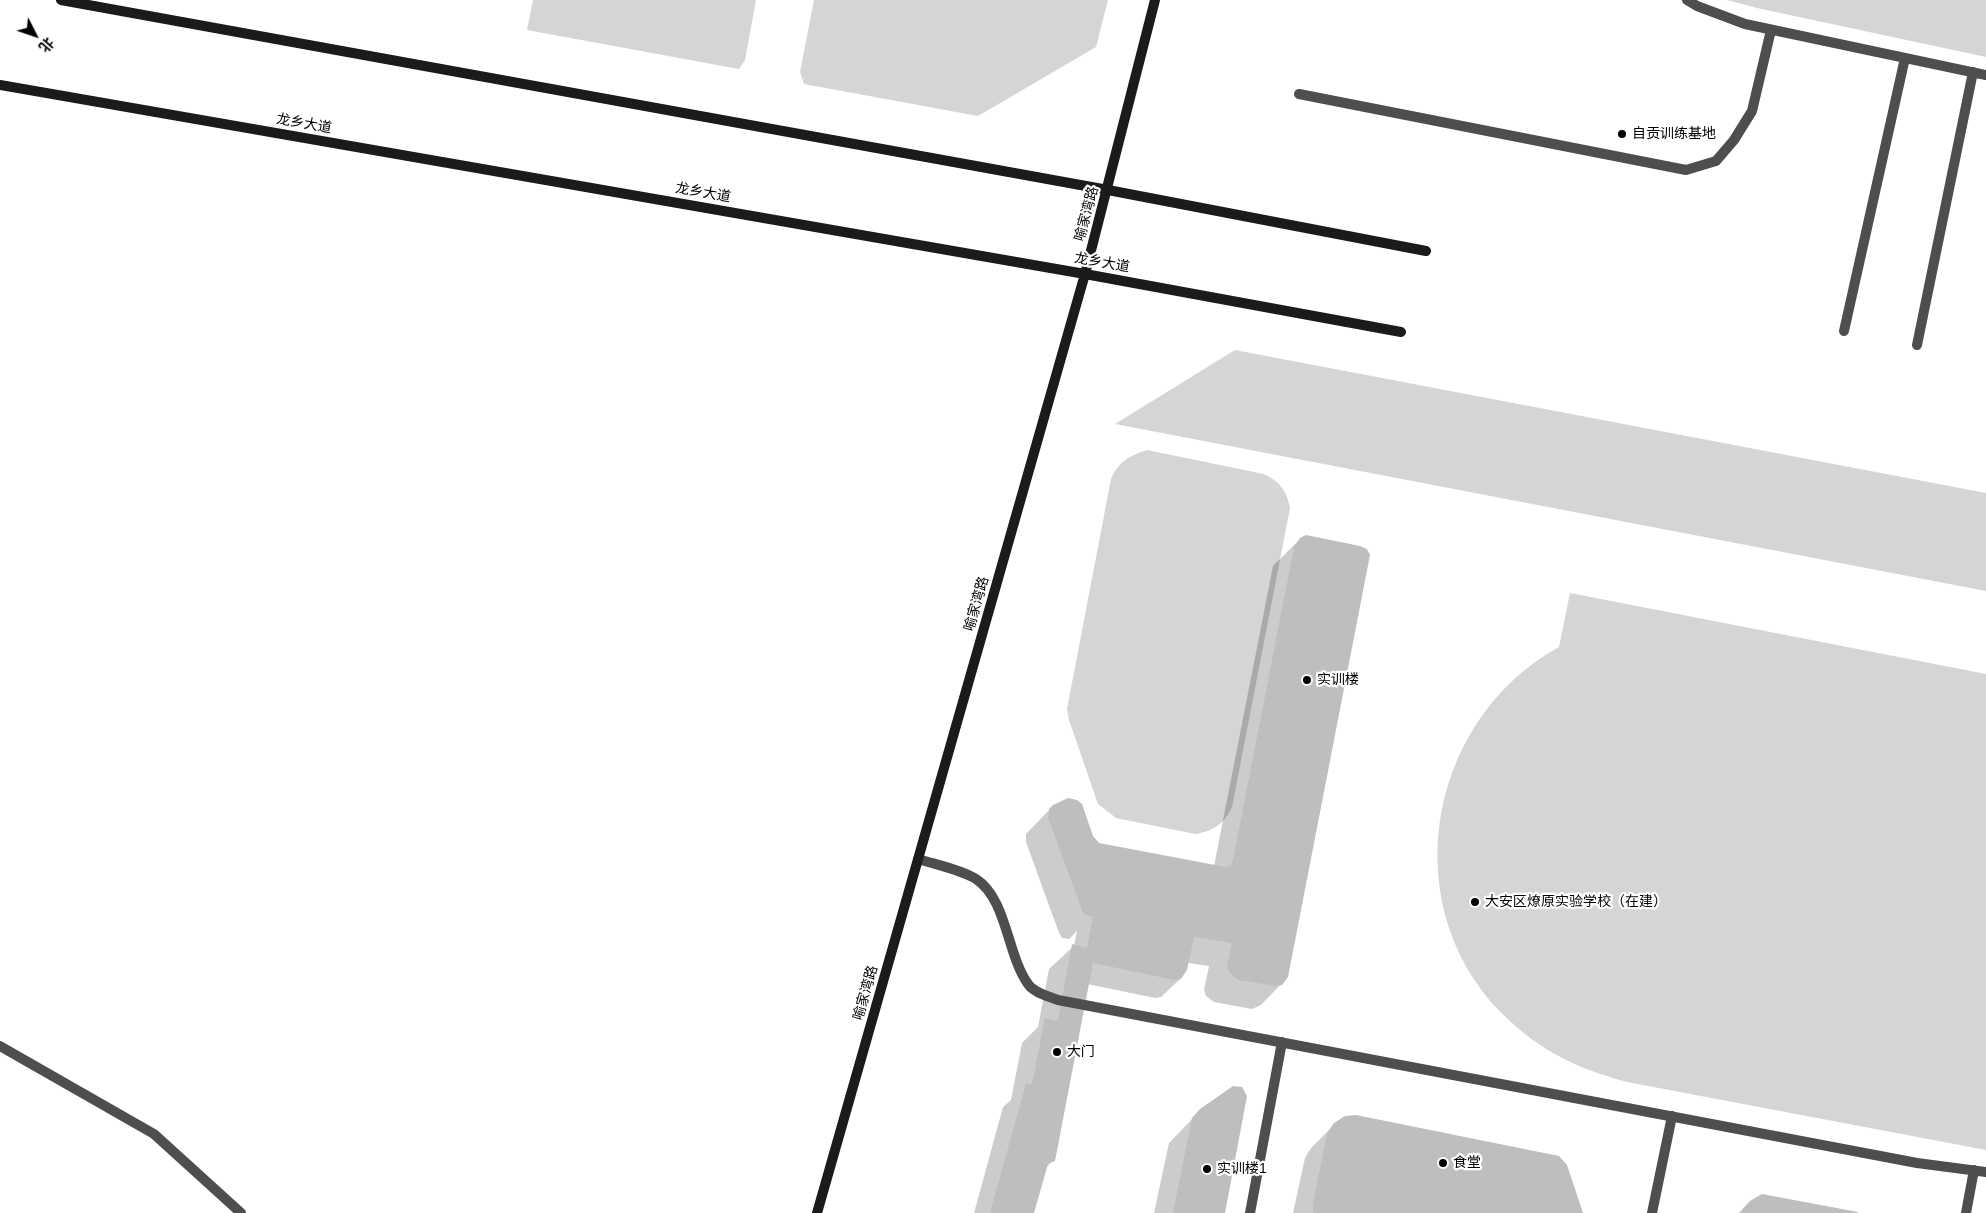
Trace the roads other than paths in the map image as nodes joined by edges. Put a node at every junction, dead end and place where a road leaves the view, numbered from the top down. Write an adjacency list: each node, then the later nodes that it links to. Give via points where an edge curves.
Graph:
1 (61, 0): 10 (main road)
2 (1155, 0): 10 (main road, 喻家湾路)
3 (1687, 0): 4 (lane, via 1745,24)
4 (1772, 30): 5 (lane); 9 (lane, via 1752,111 1716,161 1686,170)
5 (1905, 58): 6 (lane); 13 (lane)
6 (1973, 72): 7 (lane); 15 (lane)
7 (1986, 75)
8 (0, 85): 12 (main road, 龙乡大道)
9 (1299, 94)
10 (1108, 190): 11 (main road); 12 (main road, 喻家湾路)
11 (1426, 251)
12 (1086, 274): 14 (main road, 龙乡大道); 16 (main road, 喻家湾路)
13 (1844, 331)
14 (1401, 332)
15 (1917, 345)
16 (918, 859): 17 (lane, via 964,873 985,887 994,900 1028,985 1042,994 1058,1000); 23 (main road, 喻家湾路)
17 (1282, 1042): 19 (lane); 24 (lane)
18 (0, 1046): 22 (lane, via 154,1134)
19 (1672, 1116): 20 (lane, via 1917,1163); 25 (lane)
20 (1974, 1170): 21 (lane); 26 (lane)
21 (1986, 1172)
22 (241, 1213)
23 (817, 1213)
24 (1250, 1213)
25 (1652, 1213)
26 (1966, 1213)

